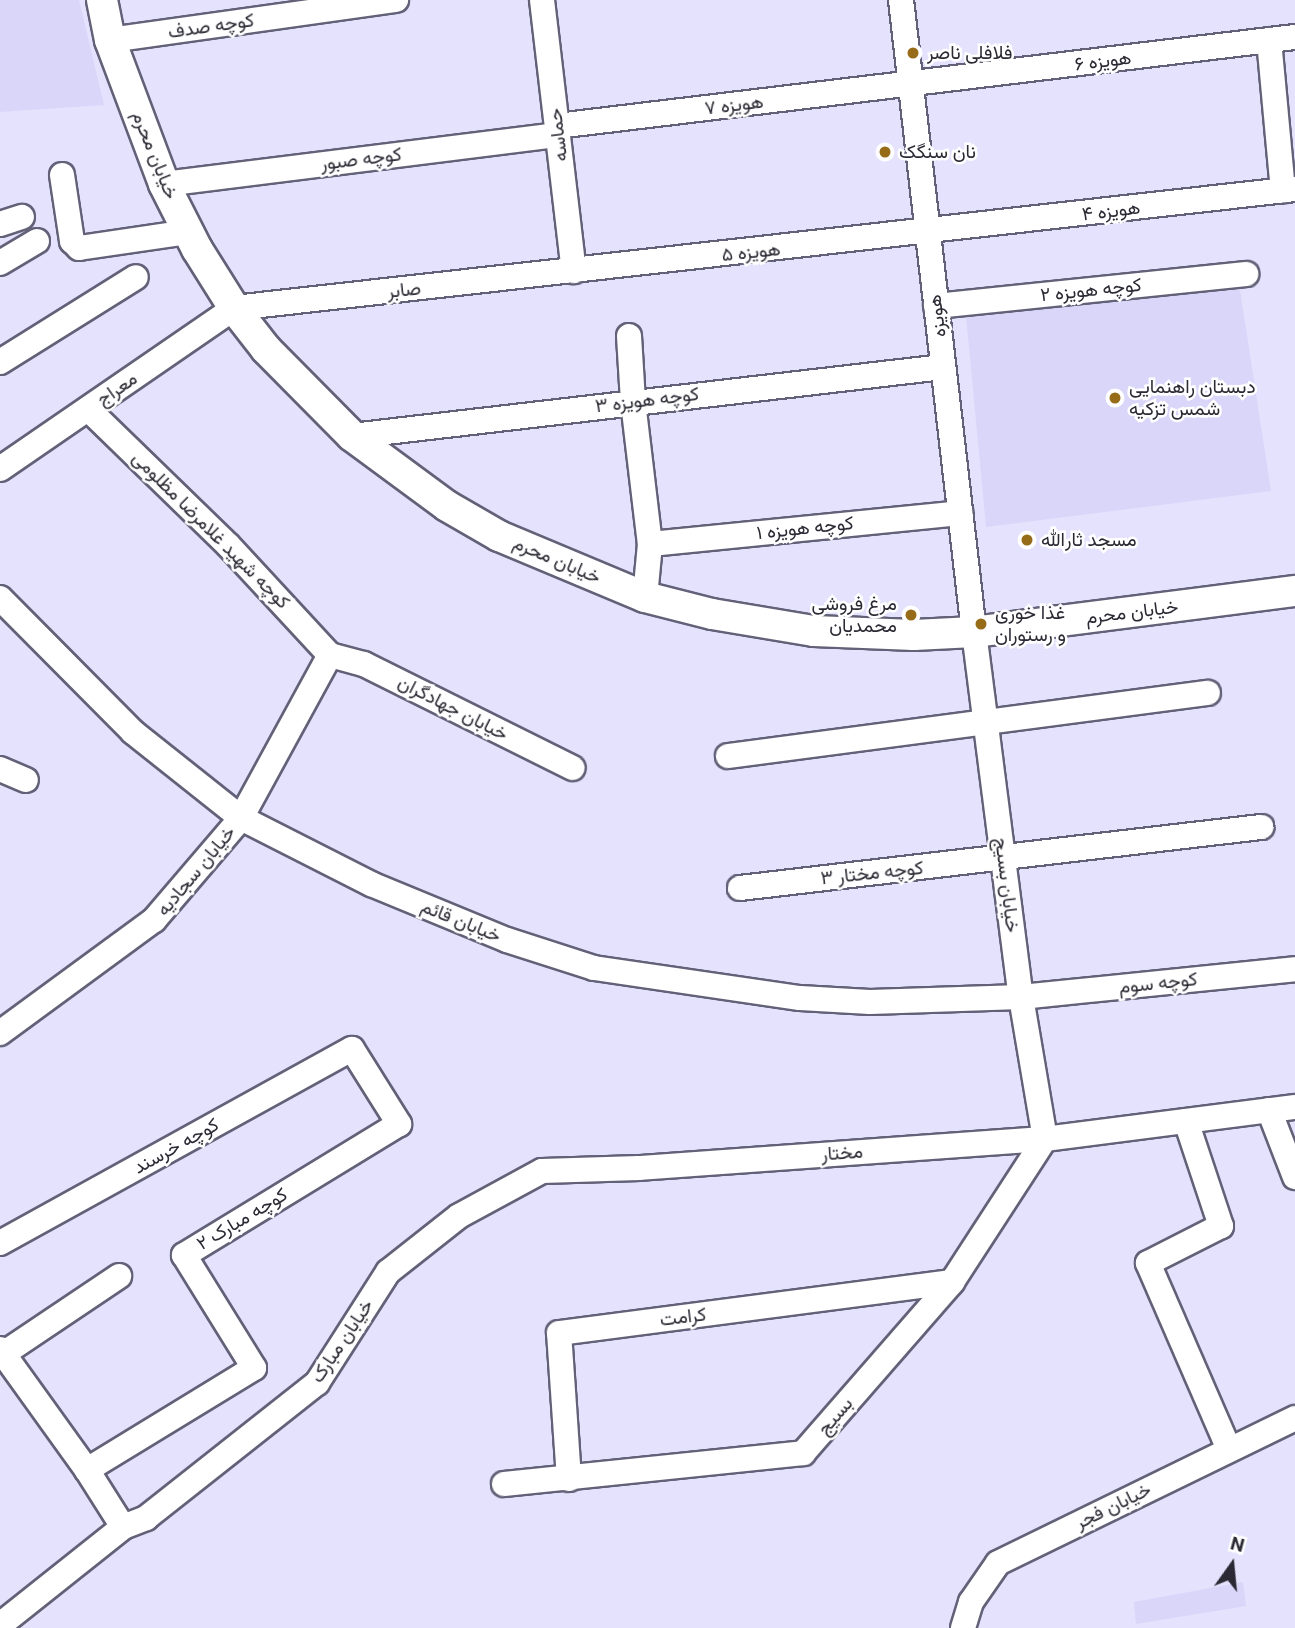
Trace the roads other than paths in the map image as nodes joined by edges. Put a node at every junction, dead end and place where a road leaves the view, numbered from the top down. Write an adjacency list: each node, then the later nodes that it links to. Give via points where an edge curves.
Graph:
1 (103, 0): 6 (street, خیابان محرم)
2 (396, 0): 6 (street, کوچه صدف)
3 (542, 0): 9 (street, حماسه)
4 (901, 0): 8 (street, هویزه)
5 (1295, 37): 7 (street, هویزه ۶)
6 (110, 40): 11 (street, خیابان محرم)
7 (1269, 40): 8 (street, هویزه ۶); 12 (street)
8 (911, 84): 9 (street, هویزه ۷); 14 (street, هویزه)
9 (557, 131): 11 (street, کوچه صبور); 17 (street, حماسه)
10 (62, 175): 13 (street, via 72,241 79,248)
11 (164, 184): 13 (street, خیابان محرم)
12 (1289, 190): 14 (street, هویزه ۴)
13 (188, 232): 21 (street, خیابان محرم)
14 (928, 232): 17 (street, هویزه ۵); 20 (street, هویزه)
15 (37, 242): 16 (street)
16 (0, 262)
17 (573, 271): 21 (street, صابر)
18 (1246, 274): 20 (street, کوچه هویزه ۲)
19 (136, 277): 23 (street)
20 (936, 306): 24 (street, هویزه)
21 (234, 308): 26 (street, معراج); 27 (street, خیابان محرم, via 266,349)
22 (629, 336): 25 (street)
23 (0, 362)
24 (943, 367): 25 (street, کوچه هویزه ۳); 29 (street, هویزه)
25 (633, 402): 27 (street, کوچه هویزه ۳); 30 (street)
26 (88, 409): 28 (street, معراج); 35 (street, کوچه شهید غلامرضا مظلومی, via 228,545)
27 (352, 436): 32 (street, خیابان محرم, via 447,506 499,536)
28 (0, 469)
29 (960, 513): 30 (street, کوچه هویزه ۱); 34 (street, هویزه)
30 (650, 544): 32 (street)
31 (1295, 591): 34 (street, خیابان محرم)
32 (645, 597): 34 (street, خیابان محرم, via 814,631)
33 (0, 598): 42 (street, خیابان قائم, via 133,732)
34 (974, 632): 37 (street, خیابان بسیج)
35 (330, 655): 39 (street, خیابان جهادگران, via 364,664); 42 (street, خیابان سجادیه)
36 (1209, 693): 37 (street)
37 (986, 724): 38 (street); 44 (street, خیابان بسیج)
38 (728, 756)
39 (573, 768)
40 (0, 769): 41 (street)
41 (26, 780)
42 (241, 818): 47 (street, خیابان قائم, via 371,884 507,940 594,968 800,998 870,1002); 48 (street, خیابان سجادیه, via 154,920)
43 (1261, 827): 44 (street, کوچه مختار ۳)
44 (1004, 859): 45 (street, کوچه مختار ۳); 47 (street, خیابان بسیج)
45 (740, 888)
46 (1295, 969): 47 (street, کوچه سوم)
47 (1021, 996): 53 (street, خیابان بسیج)
48 (0, 1033)
49 (352, 1049): 56 (street, کوچه خرسند); 62 (street, کوچه مبارک ۲, via 399,1124 184,1255 254,1368)
50 (1295, 1107): 51 (street, مختار)
51 (1269, 1110): 52 (street, مختار); 55 (street)
52 (1186, 1121): 53 (street, مختار); 61 (street, via 1221,1226 1148,1263)
53 (1045, 1139): 54 (street, مختار); 58 (street, بسیج)
54 (639, 1168): 65 (street, خیابان مبارک, via 542,1171 459,1216 387,1272 317,1383 146,1518)
55 (1295, 1177)
56 (0, 1243)
57 (119, 1276): 59 (street)
58 (952, 1282): 63 (street, بسیج, via 803,1453); 63 (street, کرامت, via 559,1333)
59 (2, 1351): 62 (street)
60 (1295, 1418): 61 (street, خیابان فجر)
61 (1229, 1449): 67 (street, خیابان فجر, via 998,1563 971,1602)
62 (87, 1470): 65 (street)
63 (569, 1479): 64 (street, بسیج)
64 (504, 1484)
65 (123, 1527): 66 (street, خیابان مبارک)
66 (0, 1625)
67 (963, 1628)

